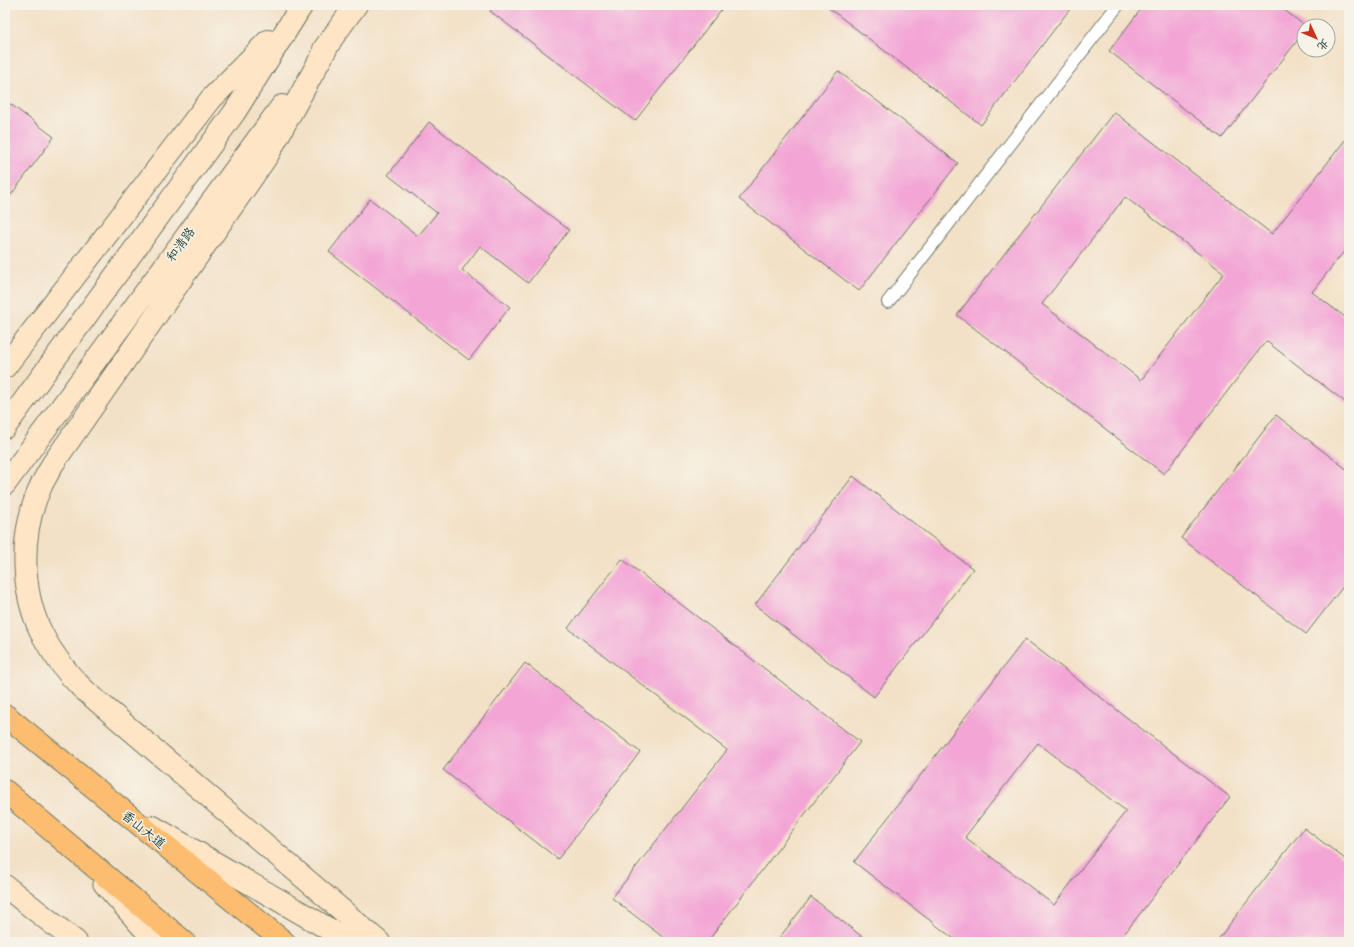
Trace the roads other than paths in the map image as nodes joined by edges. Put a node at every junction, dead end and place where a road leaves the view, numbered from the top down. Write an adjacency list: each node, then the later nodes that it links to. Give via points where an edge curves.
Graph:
1 (356, 5): 4 (main road, 和清路)
2 (1118, 5): 5 (lane)
3 (300, 8): 6 (main road, via 211,99); 7 (main road, via 234,113)
4 (332, 38): 8 (main road, 和清路); 19 (main road, via 267,156 52,465 40,487 32,510 25,560 27,585 41,633 66,672)
5 (888, 302)
6 (5, 367)
7 (5, 427)
8 (5, 484)
9 (5, 715): 11 (highway, 香山大道)
10 (5, 791): 12 (highway)
11 (116, 805): 17 (highway, 香山大道); 18 (main road)
12 (76, 850): 15 (main road); 16 (highway)
13 (5, 886): 14 (main road)
14 (76, 942)
15 (156, 942)
16 (184, 942)
17 (284, 942)
18 (351, 942)
19 (379, 942)

